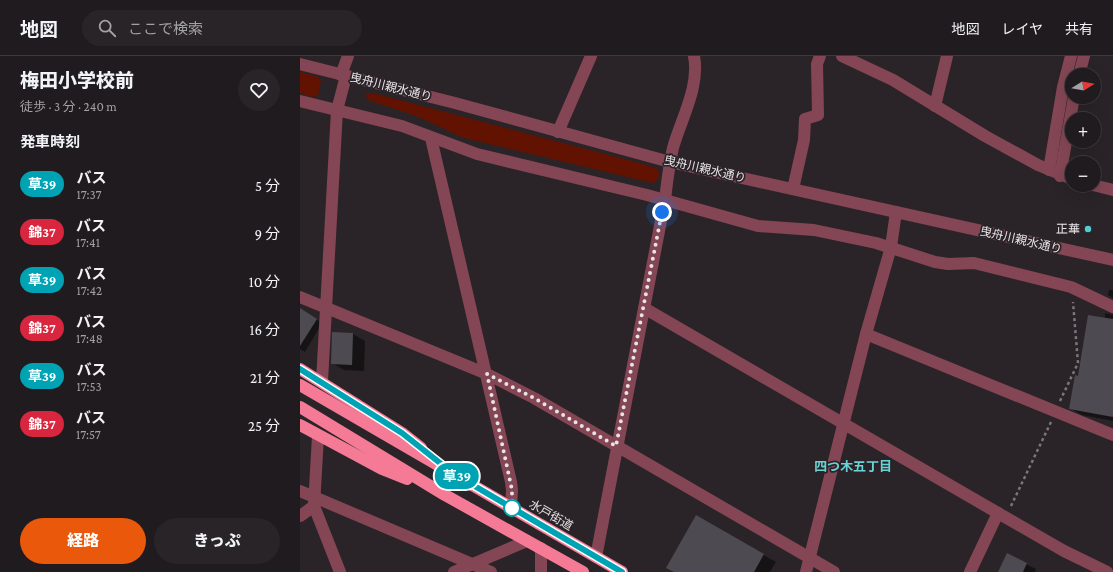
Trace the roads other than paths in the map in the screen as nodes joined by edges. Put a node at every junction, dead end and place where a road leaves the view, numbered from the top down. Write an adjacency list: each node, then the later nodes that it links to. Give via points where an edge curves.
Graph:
1 (348, 56): 11 (street)
2 (591, 56): 16 (street)
3 (694, 56): 19 (street, via 696,65 693,87)
4 (820, 56): 23 (street, via 817,64 818,115 805,119 804,140)
5 (842, 56): 14 (street, via 893,80)
6 (947, 56): 14 (street)
7 (1071, 56): 20 (street)
8 (1084, 56): 10 (street)
9 (300, 64): 11 (street, 曳舟川親水通り)
10 (1081, 68)
11 (344, 75): 15 (street); 16 (street, 曳舟川親水通り)
12 (300, 101): 15 (street)
13 (1073, 104): 18 (street)
14 (935, 106): 20 (street)
15 (337, 110): 17 (street, via 402,126); 31 (street)
16 (558, 132): 19 (street, 曳舟川親水通り)
17 (431, 138): 25 (street, via 477,154); 35 (street)
18 (1068, 156)
19 (670, 162): 23 (street, 曳舟川親水通り); 25 (street)
20 (1049, 170): 21 (street)
21 (1065, 178)
22 (1101, 187): 24 (street)
23 (793, 189): 26 (street, 曳舟川親水通り)
24 (1113, 190)
25 (665, 200): 27 (street, via 758,226 814,230); 32 (street)
26 (896, 212): 27 (street); 28 (street, 曳舟川親水通り)
27 (891, 247): 30 (street, via 935,262 974,263 1071,287); 33 (street)
28 (1113, 260)
29 (300, 297): 31 (street)
30 (1113, 307)
31 (326, 308): 35 (street); 36 (street)
32 (644, 308): 39 (street); 43 (street)
33 (866, 334): 39 (street); 41 (street)
34 (300, 369): 36 (highway)
35 (487, 374): 43 (street); 48 (street, via 512,490)
36 (322, 381): 44 (highway, via 402,433)
37 (300, 385): 44 (highway, 水戸街道)
38 (300, 407): 46 (highway)
39 (845, 424): 49 (street); 54 (street)
40 (300, 425): 42 (highway)
41 (1113, 435)
42 (318, 436): 46 (highway, via 382,469); 47 (street)
43 (616, 446): 53 (street); 54 (street)
44 (454, 474): 48 (highway, 水戸街道)
45 (300, 491): 47 (street)
46 (445, 495): 51 (highway)
47 (315, 502): 50 (street); 55 (street); 56 (street)
48 (511, 507): 53 (highway, 水戸街道)
49 (998, 513): 64 (street); 65 (street, via 1064,551)
50 (300, 516)
51 (527, 541): 52 (highway); 55 (street)
52 (541, 548): 59 (street); 60 (highway)
53 (596, 557): 61 (highway, 水戸街道)
54 (810, 558): 62 (street); 63 (street)
55 (474, 564): 57 (street); 58 (street)
56 (340, 572)
57 (454, 572)
58 (491, 572)
59 (541, 572)
60 (583, 572)
61 (622, 572)
62 (806, 572)
63 (834, 572)
64 (970, 572)
65 (1107, 572)

